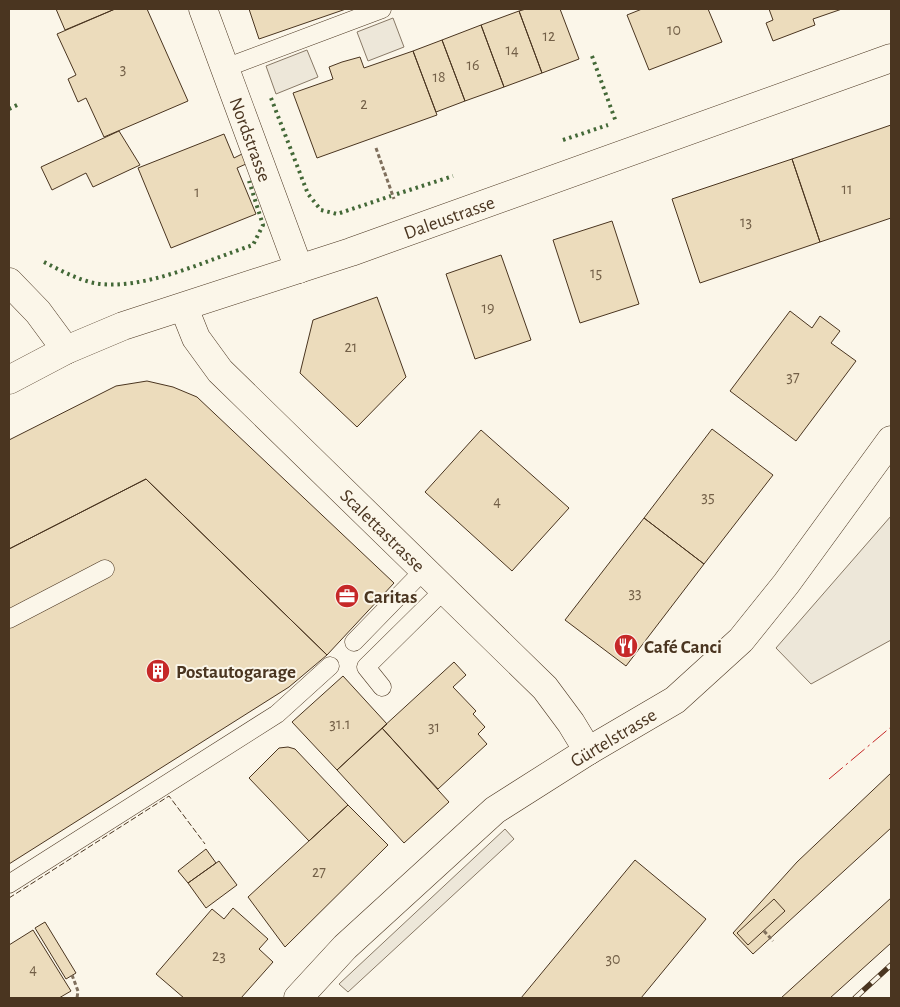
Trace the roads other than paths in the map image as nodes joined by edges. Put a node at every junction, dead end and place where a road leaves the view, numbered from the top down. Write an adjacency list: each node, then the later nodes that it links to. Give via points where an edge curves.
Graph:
1 (203, 9): 4 (street, Nordstrasse)
2 (382, 9): 4 (lane)
3 (891, 58): 5 (street, Daleustrasse)
4 (225, 68): 5 (street, Nordstrasse)
5 (299, 268): 7 (street, Daleustrasse)
6 (9, 282): 8 (street, via 38,312)
7 (184, 308): 8 (street, Daleustrasse, via 123,326); 12 (street, Scalettastrasse, via 196,338 220,371)
8 (66, 350): 9 (street, Daleustrasse)
9 (9, 380)
10 (891, 440): 18 (street, Gürtelstrasse, via 741,640 675,700)
11 (105, 569): 14 (lane)
12 (424, 570): 13 (street, Scalettastrasse); 15 (lane)
13 (444, 590): 17 (lane, via 366,667); 18 (street, Scalettastrasse, via 545,688)
14 (9, 619)
15 (354, 642)
16 (330, 666): 19 (lane, via 278,714)
17 (382, 687)
18 (588, 751): 20 (street, Gürtelstrasse, via 496,810 345,947)
19 (9, 884)
20 (298, 998)

